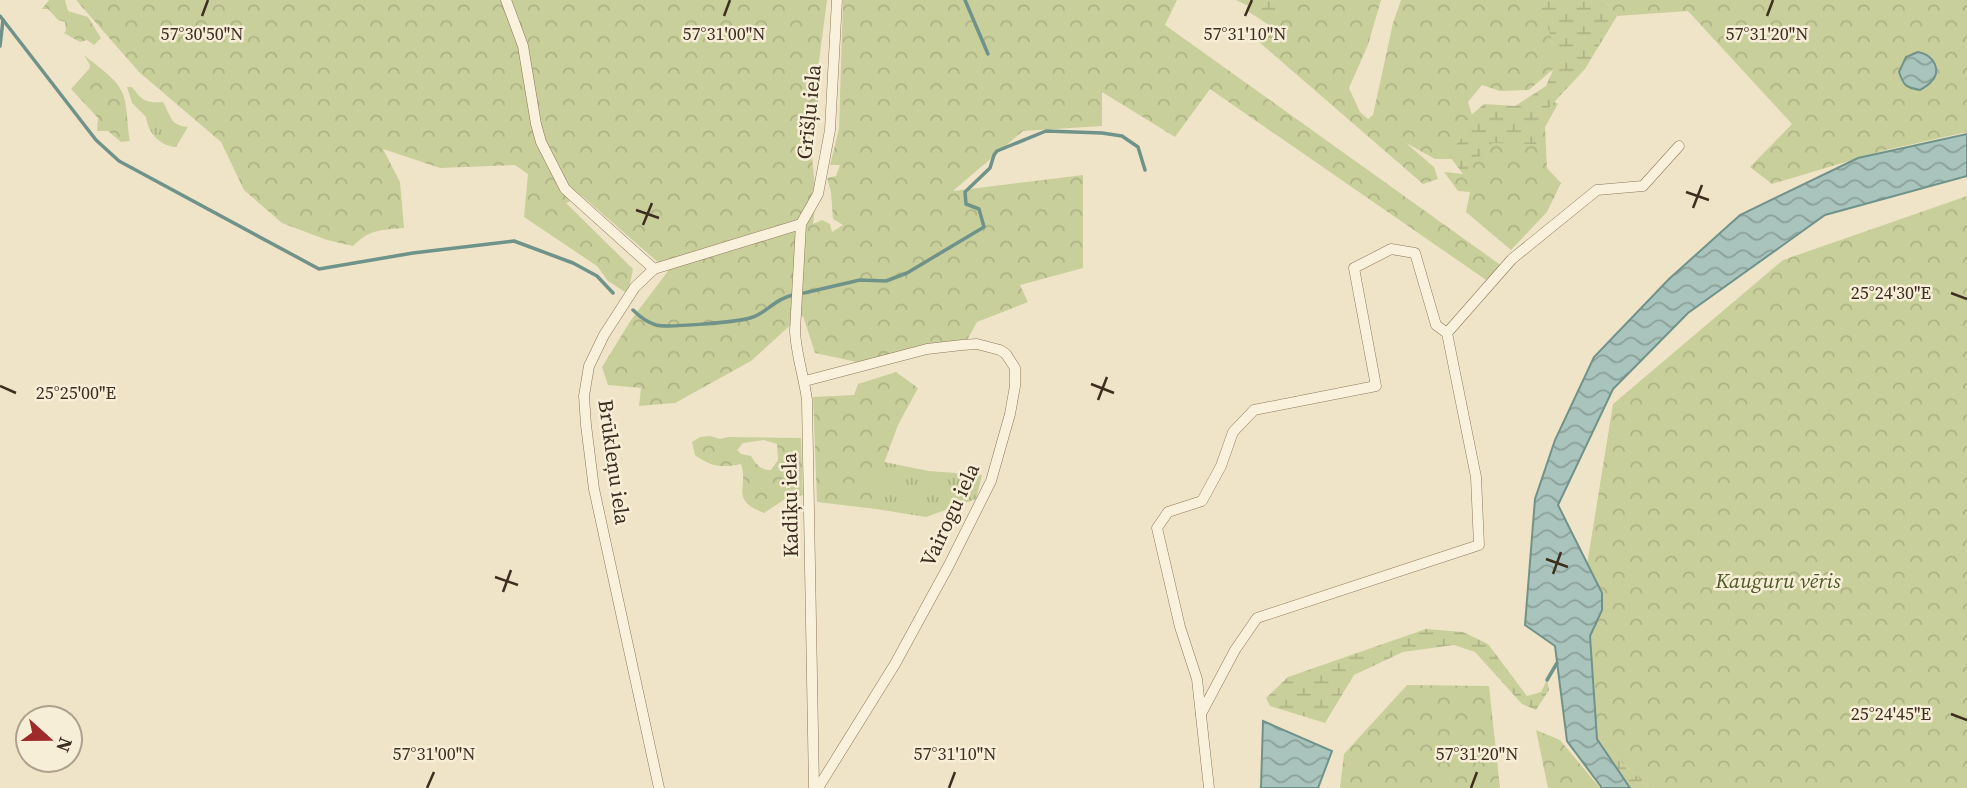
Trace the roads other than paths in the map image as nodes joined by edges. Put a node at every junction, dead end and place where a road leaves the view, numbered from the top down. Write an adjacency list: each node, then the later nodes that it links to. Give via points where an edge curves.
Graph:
1 (506, 0): 5 (street, via 523,46 539,133 565,189)
2 (837, 0): 4 (street, Grīšļu iela, via 830,130 818,194)
3 (1679, 146): 6 (street, via 1643,186 1597,190 1512,259)
4 (802, 224): 5 (street, Brūkleņu iela); 7 (street, Kadiķu iela, via 796,343)
5 (654, 269): 9 (street, Brūkleņu iela, via 635,287 604,335 589,366 584,396 594,489)
6 (1447, 333): 8 (street, via 1476,477 1479,545 1257,618); 8 (street, via 1436,325 1415,253 1391,249 1354,268 1376,386 1254,410 1233,432 1202,501 1168,512 1157,528)
7 (805, 381): 10 (street, Kadiķu iela); 10 (street, Vairogu iela, via 927,349 962,345 1000,350 1015,368 1010,414 991,481 895,664)
8 (1201, 715): 11 (street)
9 (659, 788)
10 (816, 788)
11 (1209, 788)

